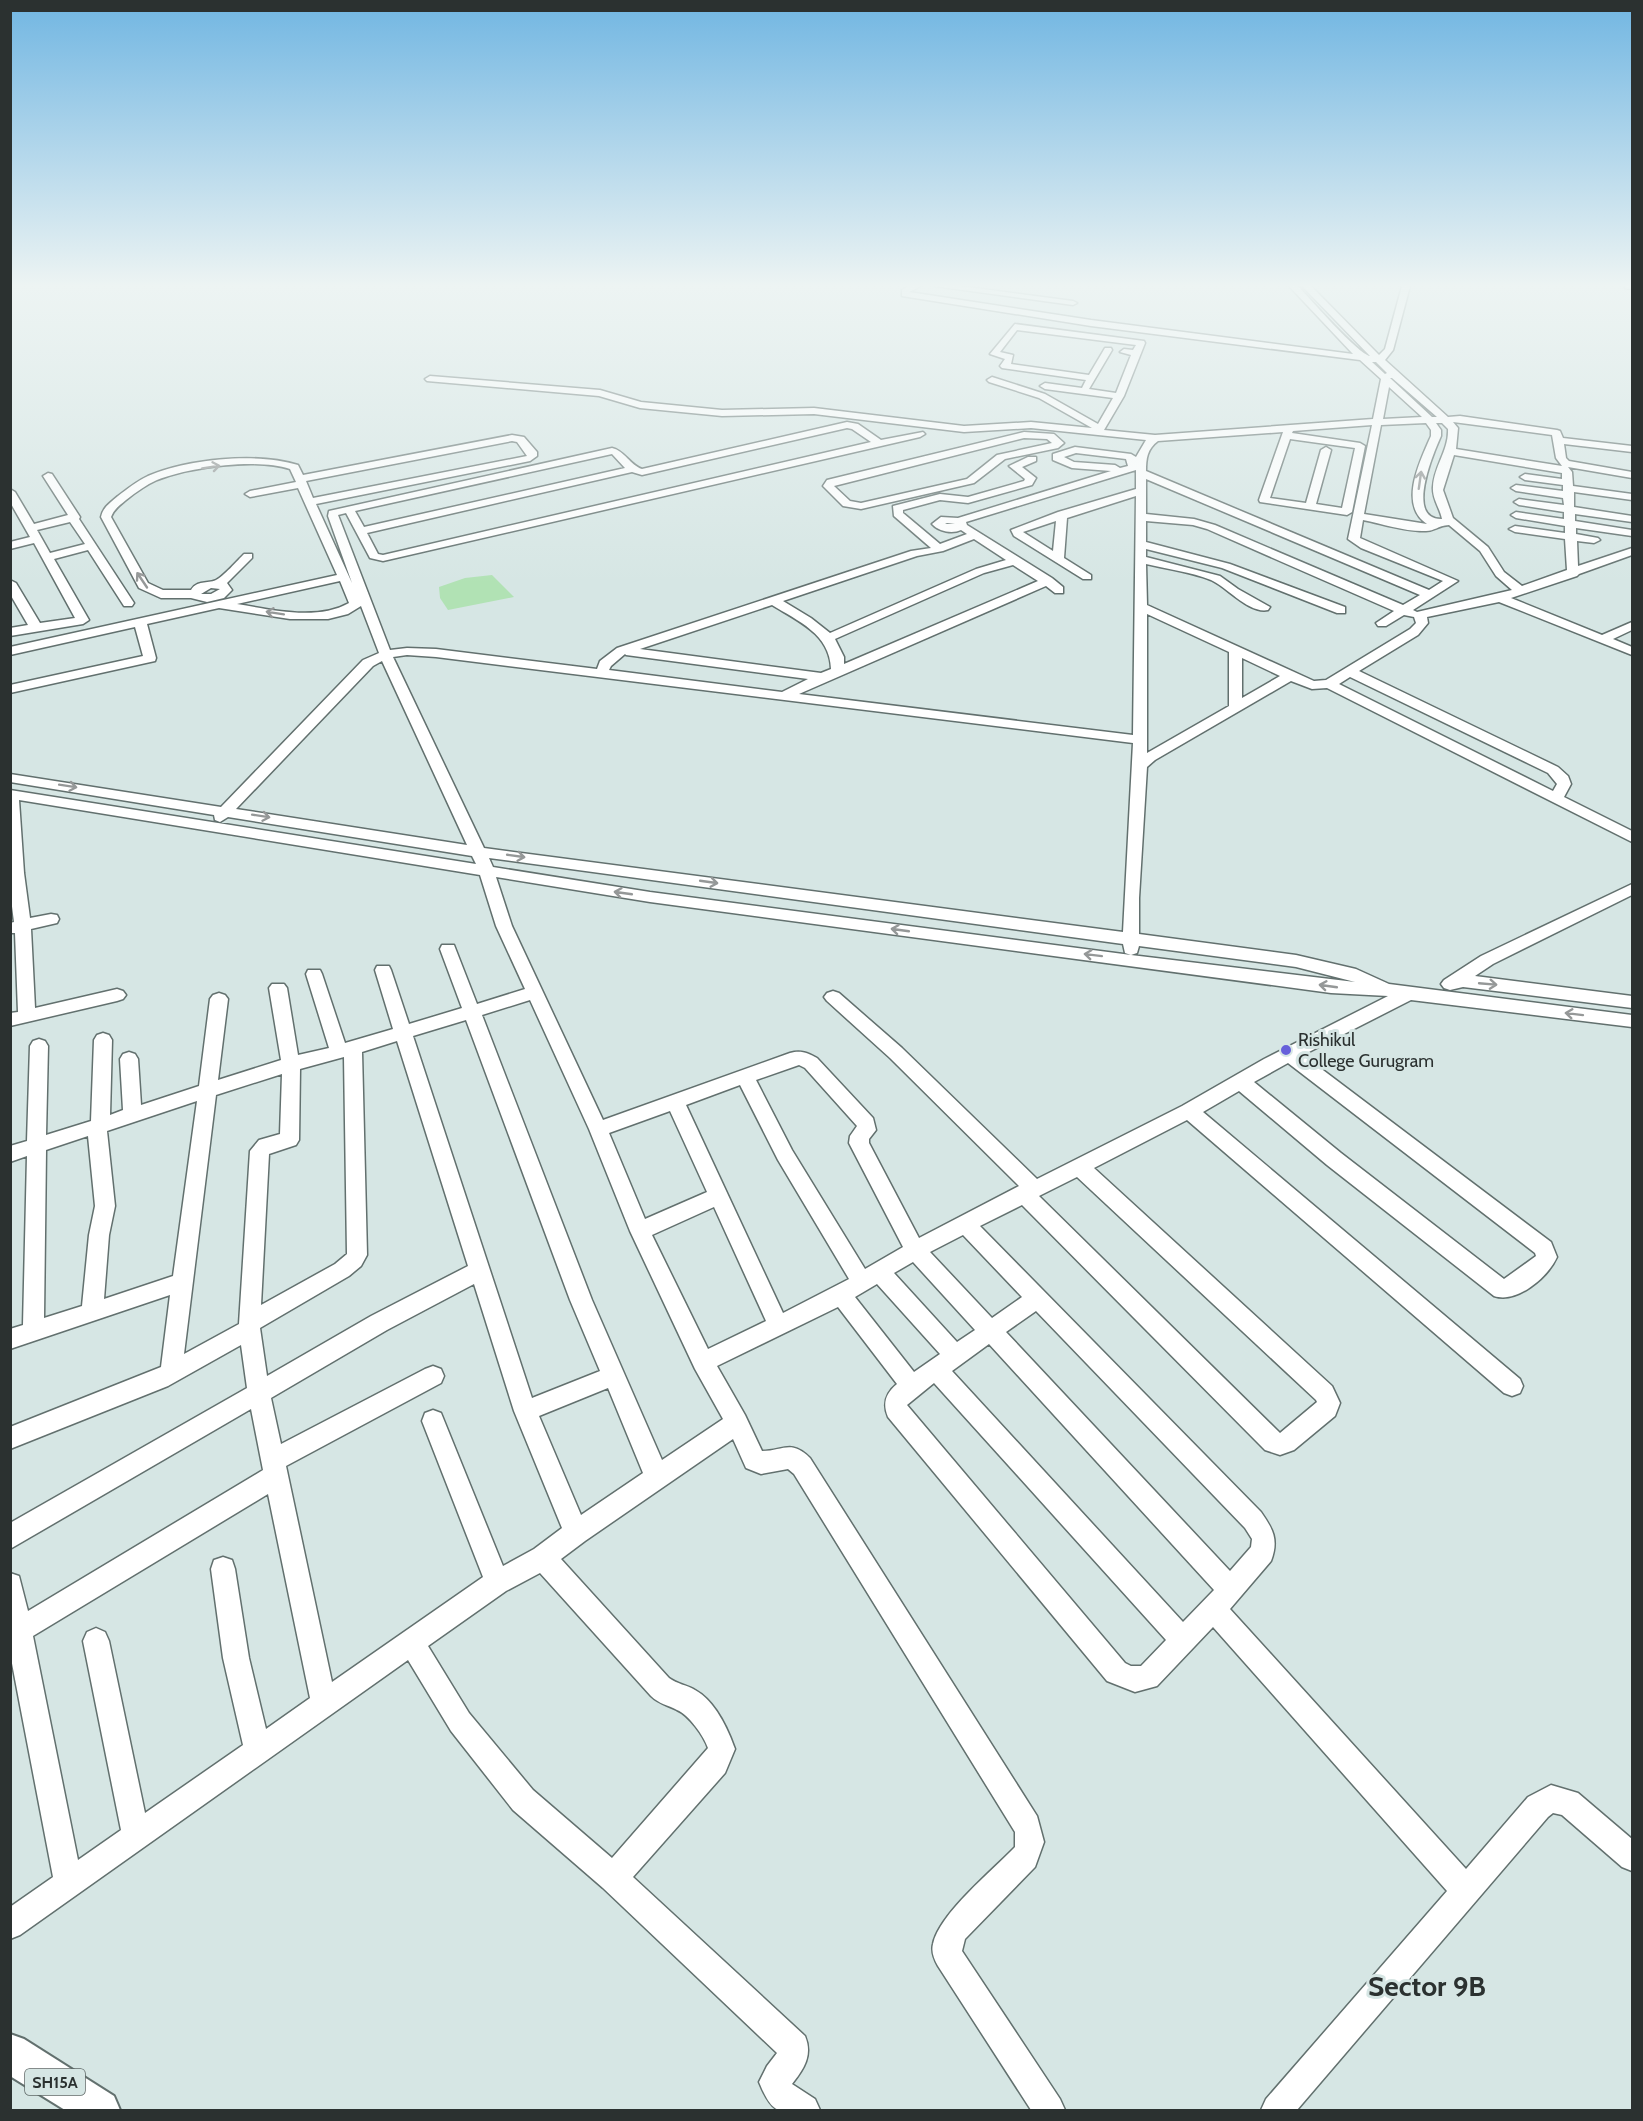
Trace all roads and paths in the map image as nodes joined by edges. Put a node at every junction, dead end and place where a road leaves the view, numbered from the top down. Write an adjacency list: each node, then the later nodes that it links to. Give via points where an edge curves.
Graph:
1 (503, 385): 12 (street, via 600,393 640,405 722,412)
2 (1007, 385): 11 (street)
3 (1088, 385): 9 (street)
4 (1123, 385): 10 (street)
5 (1387, 385): 16 (street)
6 (1398, 385): 14 (street)
7 (1401, 385): 15 (street)
8 (1045, 386): 9 (street); 11 (street)
9 (1084, 391): 10 (street)
10 (1119, 396): 20 (street)
11 (1048, 399): 20 (street)
12 (838, 413): 13 (street); 18 (street)
13 (850, 414): 17 (street); 19 (street, via 964,429 1009,425)
14 (1429, 420): 15 (street); 16 (street); 60 (street, one-way to 14, via 1422,516 1419,507 1420,474 1436,436)
15 (1445, 420): 25 (street, via 1557,433); 29 (street, via 1453,428)
16 (1378, 422): 23 (street); 53 (street)
17 (840, 426): 18 (street); 26 (street, via 855,426)
18 (826, 429): 31 (street, via 642,472)
19 (1040, 430): 21 (street); 21 (street, via 828,485 847,504 861,506 970,481 998,459 1054,447 1059,443)
20 (1098, 430): 21 (street); 24 (street)
21 (1052, 431)
22 (920, 434): 26 (street)
23 (1287, 436): 24 (street); 28 (street); 30 (street, via 1360,446); 48 (street, via 1264,500)
24 (1155, 438): 32 (street, via 1144,449)
25 (1558, 440): 27 (street); 34 (street, via 1561,458 1570,465)
26 (879, 443): 65 (street)
27 (1632, 449)
28 (1326, 450): 30 (street); 48 (street)
29 (1450, 451): 39 (street, via 1563,470 1567,472); 57 (street, via 1438,491)
30 (1358, 455): 48 (street, via 1347,512)
31 (632, 469): 33 (street, via 614,451); 41 (street)
32 (1136, 469): 40 (street); 59 (street); 67 (street, via 959,524); 75 (street, via 1131,457 1075,450 1015,464 1031,478 1019,486 968,500 940,497 900,505 898,514)
33 (521, 472): 41 (street); 45 (street)
34 (1632, 473)
35 (48, 476): 55 (street)
36 (1525, 477): 39 (street)
37 (301, 482): 43 (street); 47 (street); 47 (street, via 512,438 520,439 533,454 530,458); 97 (street, one-way to 37, via 162,594 143,585 106,517 109,508 158,476 247,461 289,464)
38 (1516, 488): 39 (street)
39 (1567, 489): 44 (street); 50 (street)
40 (1142, 490): 51 (street); 54 (street)
41 (535, 491): 65 (street)
42 (10, 492): 62 (street)
43 (250, 494)
44 (1632, 497)
45 (389, 500): 49 (street); 58 (street)
46 (1519, 501): 50 (street)
47 (309, 502): 89 (street)
48 (1310, 506)
49 (350, 509): 64 (street); 121 (street, via 333,516)
50 (1568, 509): 56 (street); 61 (street)
51 (1062, 514): 82 (street); 82 (street, via 1016,532)
52 (1516, 514): 61 (street)
53 (1357, 516): 60 (street, via 1421,528); 96 (street, via 1354,539 1358,543 1452,581)
54 (1141, 517): 68 (street, via 1194,522); 76 (street)
55 (74, 519): 62 (street); 74 (street)
56 (1632, 519)
57 (1449, 520): 60 (street); 95 (street, via 1484,549 1500,574)
58 (402, 521): 64 (street); 65 (street)
59 (1254, 521): 68 (street); 70 (street)
60 (1435, 523)
61 (1569, 523): 66 (street); 69 (street)
62 (31, 528): 71 (street)
63 (1515, 529): 69 (street)
64 (361, 531): 65 (street, via 376,557 383,558)
65 (431, 531)
66 (1632, 533)
67 (976, 534): 75 (street); 83 (street)
68 (1227, 534): 78 (street)
69 (1570, 537): 72 (street); 88 (street)
70 (1295, 538): 78 (street); 79 (street)
71 (37, 539): 73 (street); 81 (street)
72 (1594, 540)
73 (10, 546)
74 (91, 546): 81 (street); 101 (street)
75 (939, 549): 100 (street)
76 (1140, 551): 84 (street); 86 (street); 102 (street)
77 (1632, 551): 88 (street)
78 (1269, 552): 85 (street)
79 (1336, 555): 85 (street); 87 (street)
80 (248, 556): 98 (street)
81 (47, 557): 110 (street, via 83,620)
82 (1058, 558): 90 (street)
83 (1016, 560): 91 (street); 113 (street, via 980,571)
84 (1206, 560): 86 (street); 105 (street)
85 (1311, 570): 93 (street)
86 (1195, 571): 103 (street, via 1221,580 1234,592)
87 (1381, 574): 93 (street); 96 (street)
88 (1573, 574): 95 (street)
89 (344, 577): 98 (street); 98 (street, one-way to 98, via 356,604 330,613 298,616)
90 (1087, 577)
91 (1048, 581): 94 (street); 122 (street)
92 (10, 583): 110 (street)
93 (1355, 589): 104 (street)
94 (1059, 590)
95 (1521, 591): 99 (street)
96 (1428, 594): 104 (street)
97 (195, 595): 98 (street, via 196,589 204,585); 106 (street)
98 (223, 596): 106 (street)
99 (1500, 598): 107 (street, via 1423,614); 114 (street)
100 (773, 600): 113 (street); 119 (street)
101 (128, 603)
102 (1141, 607): 117 (street); 131 (street)
103 (1264, 607)
104 (1402, 609): 107 (street); 109 (street)
105 (1341, 610)
106 (175, 615): 108 (street)
107 (1420, 618): 123 (street, via 1422,623 1414,632)
108 (140, 623): 118 (street); 128 (street, via 150,658)
109 (1382, 623)
110 (35, 626): 112 (street)
111 (1632, 626): 114 (street)
112 (10, 632)
113 (830, 637): 122 (street, via 839,656)
114 (1603, 639): 116 (street)
115 (1632, 639): 116 (street)
116 (1618, 645): 120 (street)
117 (1235, 650): 125 (street); 130 (street)
118 (10, 651)
119 (621, 651): 124 (street, via 605,664); 126 (street)
120 (1632, 651)
121 (386, 654): 124 (street, via 455,656); 136 (street, via 368,663); 141 (street)
122 (838, 670): 126 (street)
123 (1348, 671): 127 (street); 135 (street, via 1553,770 1564,784)
124 (601, 674): 129 (street)
125 (1290, 675): 127 (street, via 1312,685); 130 (street)
126 (822, 677): 129 (street)
127 (1329, 684): 135 (street)
128 (10, 689)
129 (785, 696): 131 (street)
130 (1236, 707): 132 (street)
131 (1141, 740): 132 (street)
132 (1140, 766): 147 (street)
133 (10, 778): 136 (street, one-way to 136)
134 (11, 794): 137 (street); 138 (street)
135 (1556, 798): 139 (street)
136 (225, 811): 137 (street); 141 (street, one-way to 141)
137 (212, 826): 142 (street)
138 (12, 833): 140 (street)
139 (1632, 837)
140 (12, 850): 143 (street)
141 (478, 852): 142 (street); 147 (street, one-way to 147)
142 (486, 870): 149 (street, one-way to 142, via 650,897); 155 (street, via 504,926)
143 (13, 873): 146 (street)
144 (1632, 889): 152 (street, via 1486,960)
145 (51, 919): 146 (street)
146 (17, 927): 163 (street)
147 (1131, 939): 149 (street); 154 (street, via 1316,964 1350,973)
148 (448, 949): 162 (street)
149 (1132, 960): 154 (street, one-way to 149, via 1331,987)
150 (382, 970): 165 (street)
151 (314, 974): 168 (street)
152 (1450, 984): 158 (street); 161 (street, one-way to 161, via 1463,981)
153 (278, 988): 171 (street)
154 (1386, 990): 156 (street)
155 (534, 993): 162 (street); 179 (street)
156 (1407, 994): 158 (street); 169 (street)
157 (117, 995): 163 (street)
158 (1434, 996): 164 (street, one-way to 158)
159 (833, 997): 183 (street, via 896,1053)
160 (219, 999): 174 (street)
161 (1632, 1002)
162 (471, 1013): 165 (street); 203 (street)
163 (19, 1017)
164 (1632, 1021)
165 (403, 1033): 168 (street); 188 (street)
166 (104, 1040): 178 (street)
167 (39, 1046): 180 (street)
168 (346, 1050): 171 (street); 195 (street, via 357,1255 342,1270)
169 (1289, 1054): 173 (street); 173 (street, via 1544,1248 1545,1262 1512,1288 1501,1288)
170 (129, 1059): 177 (street)
171 (291, 1064): 174 (street); 195 (street, via 289,1140 266,1145 260,1151)
172 (744, 1075): 175 (street); 187 (street, via 796,1058 811,1063 866,1123 867,1130 859,1136 859,1143); 189 (street, via 785,1155)
173 (1240, 1081): 176 (street)
174 (205, 1093): 177 (street); 190 (street)
175 (675, 1101): 179 (street); 184 (street)
176 (1189, 1111): 182 (street); 205 (street)
177 (133, 1116): 178 (street)
178 (99, 1127): 180 (street); 193 (street, via 105,1206)
179 (598, 1129): 186 (street)
180 (35, 1147): 181 (street); 197 (street)
181 (10, 1154)
182 (1078, 1166): 183 (street); 183 (street, via 1324,1393 1327,1408 1286,1442 1273,1442)
183 (1029, 1191): 185 (street)
184 (718, 1196): 186 (street); 194 (street)
185 (965, 1224): 187 (street); 192 (street)
186 (640, 1231): 199 (street)
187 (915, 1250): 189 (street); 196 (street)
188 (480, 1270): 206 (street); 207 (street)
189 (870, 1276): 191 (street); 200 (street)
190 (182, 1282): 193 (street); 201 (street)
191 (841, 1295): 194 (street); 204 (street)
192 (1036, 1299): 196 (street); 219 (street, via 1259,1528 1264,1537 1262,1552)
193 (92, 1312): 197 (street)
194 (778, 1325): 199 (street)
195 (249, 1326): 201 (street); 206 (street)
196 (989, 1331): 200 (street); 219 (street)
197 (33, 1332): 198 (street)
198 (10, 1339)
199 (704, 1362): 209 (street)
200 (945, 1362): 204 (street); 221 (street)
201 (171, 1372): 210 (street)
202 (433, 1376): 211 (street)
203 (613, 1376): 207 (street); 212 (street)
204 (912, 1386): 221 (street, via 895,1401 896,1408 1116,1672 1128,1680 1148,1677)
205 (1512, 1386)
206 (259, 1394): 211 (street); 214 (street)
207 (525, 1411): 213 (street)
208 (433, 1421): 217 (street)
209 (737, 1424): 212 (street); 235 (street, via 754,1460 764,1463 797,1459 1027,1826 1030,1848 1025,1857 955,1929 946,1947 948,1956)
210 (10, 1438)
211 (274, 1468): 220 (street); 224 (street)
212 (657, 1477): 213 (street)
213 (576, 1532): 215 (street)
214 (10, 1537)
215 (543, 1558): 217 (street); 228 (street, via 660,1687 688,1700 715,1731 722,1749 715,1763)
216 (223, 1569): 225 (street, via 236,1658)
217 (497, 1582): 223 (street)
218 (10, 1585): 220 (street)
219 (1222, 1599): 221 (street); 230 (street)
220 (19, 1630): 229 (street)
221 (1183, 1640)
222 (96, 1641): 226 (street)
223 (412, 1643): 224 (street); 228 (street, via 460,1722 523,1800)
224 (324, 1704): 225 (street)
225 (258, 1751): 226 (street)
226 (136, 1837): 229 (street)
227 (1632, 1857): 230 (street, via 1581,1812 1568,1803 1551,1799 1538,1806)
228 (613, 1878): 234 (street, via 794,2047 792,2062 775,2082 781,2095)
229 (69, 1885): 231 (street)
230 (1467, 1891): 236 (street)
231 (10, 1925)
232 (10, 2052): 233 (main road, SH15A)
233 (100, 2110)
234 (804, 2110)
235 (1049, 2110)
236 (1277, 2110)

